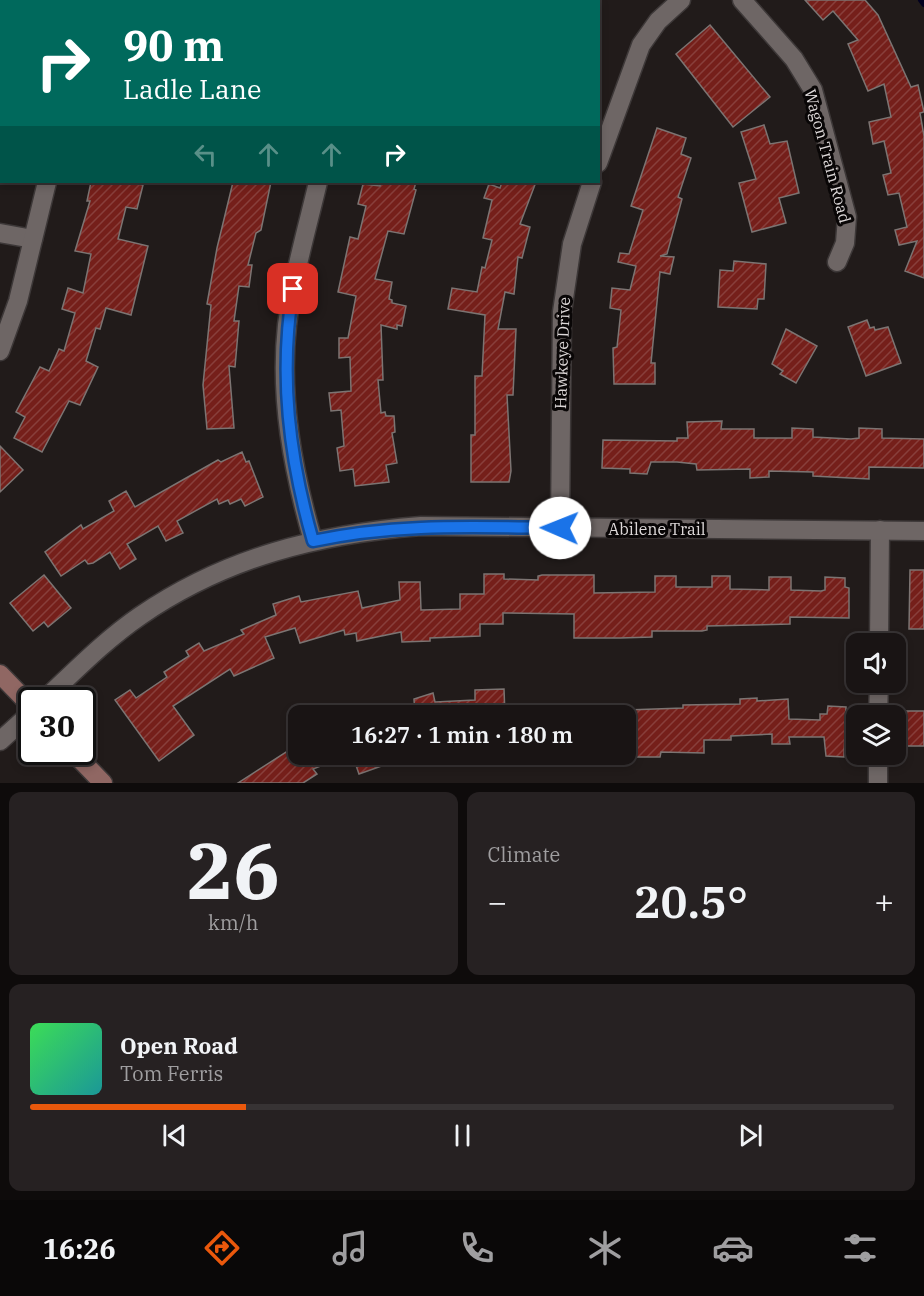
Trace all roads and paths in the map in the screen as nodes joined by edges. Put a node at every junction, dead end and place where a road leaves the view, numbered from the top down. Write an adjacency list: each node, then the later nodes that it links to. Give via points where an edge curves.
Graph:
1 (681, 0): 3 (street, via 658,21 641,45)
2 (742, 0): 9 (street, Wagon Train Road, via 794,59 813,90 847,217 845,243)
3 (600, 158)
4 (47, 183): 8 (street)
5 (318, 183): 14 (street, via 287,324 285,376 290,442)
6 (592, 183): 11 (street, Hawkeye Drive, via 572,244 562,312)
7 (0, 233): 8 (street)
8 (33, 239): 10 (street, via 15,312)
9 (837, 262)
10 (0, 351)
11 (560, 528): 12 (street, Abilene Trail); 14 (street, Abilene Trail, via 421,526 358,531)
12 (879, 530): 13 (street, Abilene Trail); 15 (street)
13 (924, 531)
14 (313, 541): 17 (street, Abilene Trail, via 245,560 141,615)
15 (879, 633)
16 (0, 674): 18 (street)
17 (58, 687)
18 (18, 693)
19 (18, 725): 20 (street)
20 (0, 741)
21 (86, 765): 23 (street)
22 (878, 765): 24 (street)
23 (103, 783)
24 (878, 783)

